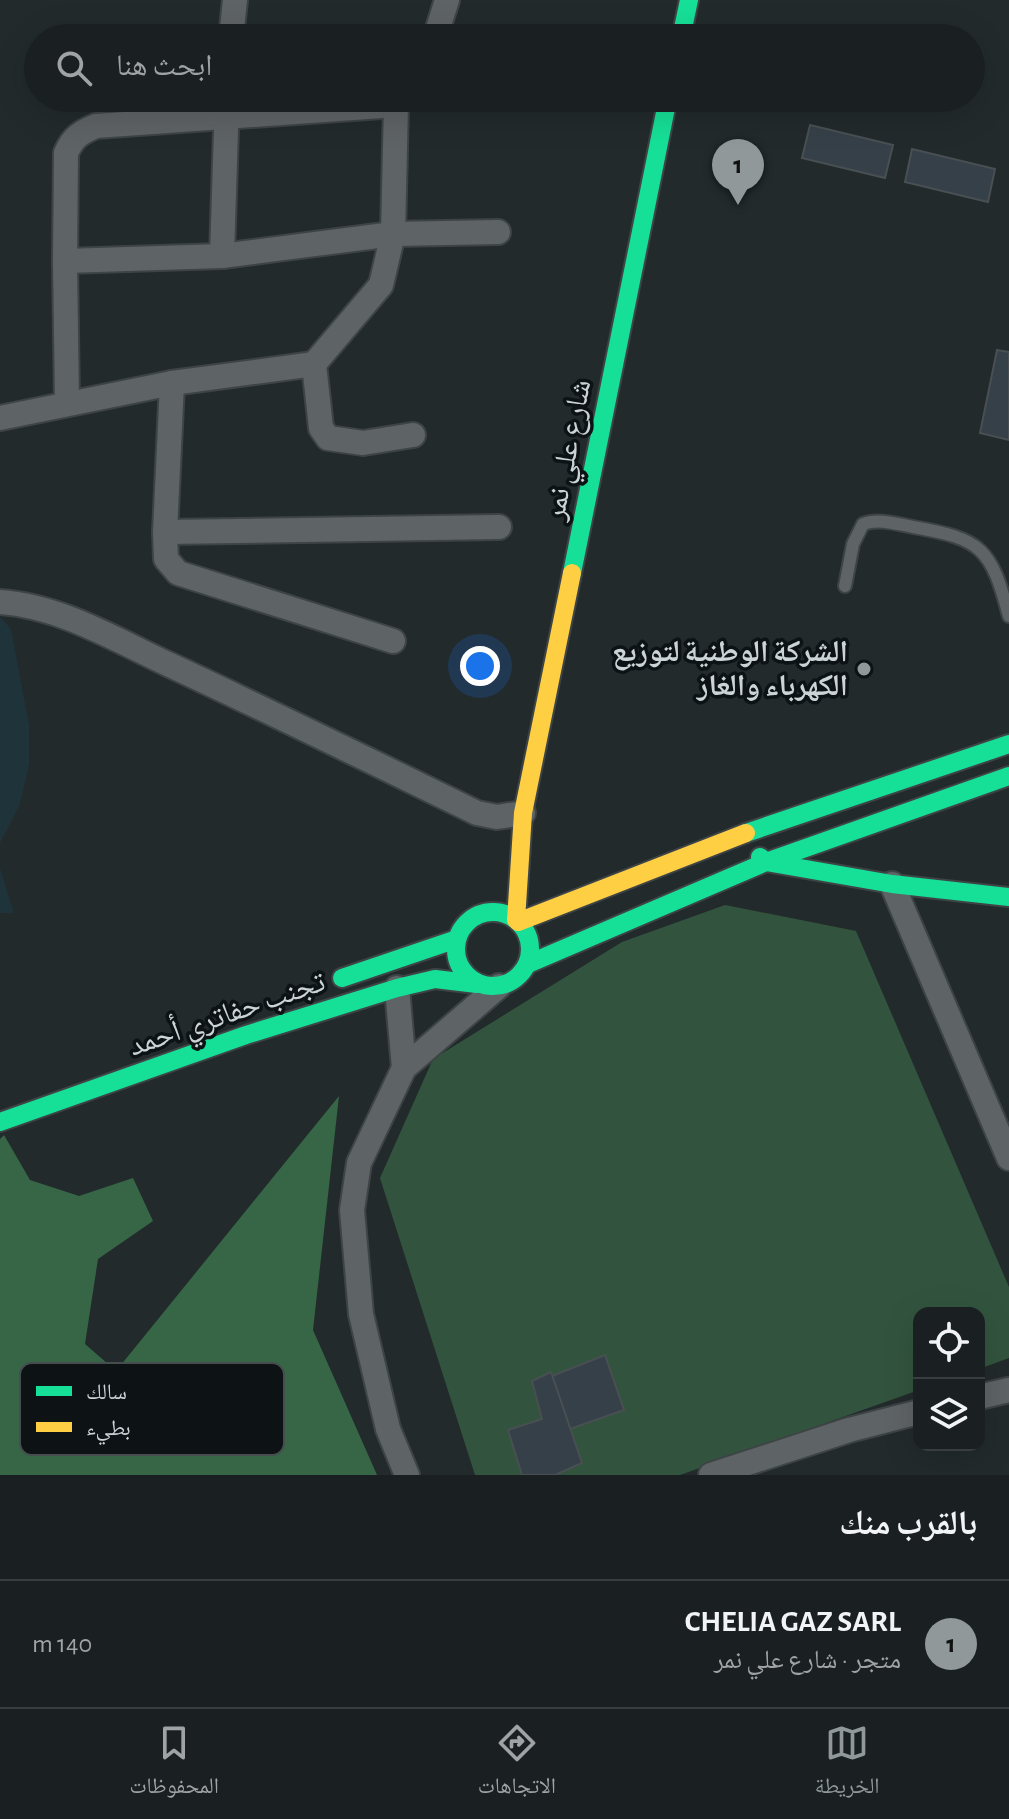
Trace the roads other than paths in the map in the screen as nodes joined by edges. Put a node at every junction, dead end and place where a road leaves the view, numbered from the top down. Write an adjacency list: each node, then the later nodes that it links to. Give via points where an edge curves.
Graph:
1 (235, 0): 4 (street)
2 (447, 0): 5 (street)
3 (689, 0): 6 (main road)
4 (232, 24)
5 (439, 24)
6 (684, 24)
7 (192, 112): 14 (street, via 96,126 76,136 66,153)
8 (226, 112): 13 (street)
9 (399, 112): 12 (street)
10 (665, 112): 28 (main road, شارع علي نمر)
11 (498, 232): 12 (street)
12 (393, 234): 13 (street); 15 (street, via 381,285)
13 (222, 256): 14 (street)
14 (65, 261): 17 (street)
15 (314, 364): 16 (street); 19 (street, via 321,428 328,438 363,443)
16 (172, 383): 17 (street); 21 (street)
17 (67, 403): 18 (street)
18 (0, 418)
19 (413, 435)
20 (499, 527): 21 (street)
21 (165, 532): 25 (street, via 166,559 178,573)
22 (845, 586): 24 (lane, via 853,544 863,524 946,533 969,540 992,564)
23 (0, 602): 28 (street, via 26,603 66,617 477,813)
24 (1009, 616)
25 (393, 641)
26 (1009, 744): 29 (main road)
27 (1009, 776): 31 (main road)
28 (523, 813): 30 (main road, شارع علي نمر); 36 (main road, شارع علي نمر)
29 (733, 838): 31 (main road); 36 (main road)
30 (502, 858)
31 (766, 862): 32 (main road); 38 (main road)
32 (892, 884): 34 (main road); 44 (street)
33 (491, 891): 35 (main road)
34 (1009, 897)
35 (483, 913): 36 (main road); 37 (main road, via 463,927)
36 (517, 921): 38 (main road, via 530,941)
37 (457, 939): 39 (main road, تجنب حفاتري أحمد); 40 (main road, via 459,963)
38 (528, 964): 40 (main road, via 521,975)
39 (327, 984)
40 (488, 985): 41 (main road, تجنب حفاتري أحمد, via 435,979); 42 (street)
41 (397, 988): 42 (street); 43 (main road, تجنب حفاتري أحمد)
42 (404, 1068): 48 (street, via 359,1163 352,1210 372,1372)
43 (0, 1122)
44 (1009, 1158)
45 (1009, 1390): 46 (street)
46 (985, 1396)
47 (913, 1414): 49 (street)
48 (407, 1475)
49 (711, 1475)

